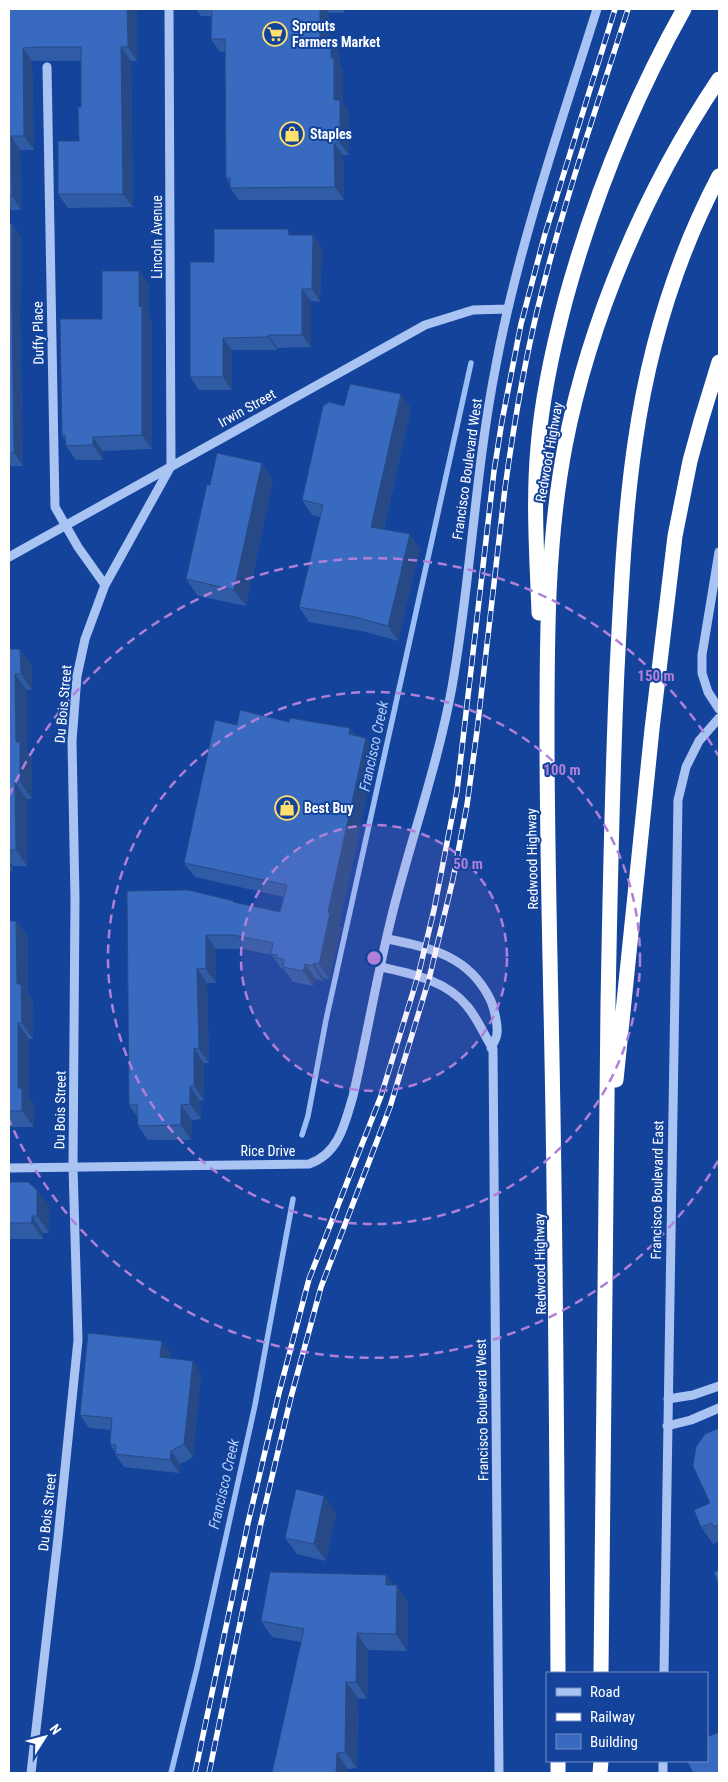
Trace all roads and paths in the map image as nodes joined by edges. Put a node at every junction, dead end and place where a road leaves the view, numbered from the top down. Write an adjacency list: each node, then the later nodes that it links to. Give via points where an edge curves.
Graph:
1 (169, 9): 9 (street, Lincoln Avenue)
2 (597, 9): 7 (street, Francisco Boulevard West, via 538,198)
3 (684, 9): 16 (highway, via 626,126 593,211 560,320 541,415 535,520)
4 (47, 66): 10 (street, Duffy Place, via 55,507)
5 (719, 79): 16 (highway, Redwood Highway, via 672,156 625,254 594,334 573,409 558,485 550,563 547,622)
6 (719, 176): 20 (highway, via 696,224 669,298 647,379 635,444 623,567 612,778)
7 (508, 309): 9 (street, Irwin Street, via 473,310 425,325); 17 (street, Francisco Boulevard West, via 495,367 478,481 452,688)
8 (719, 362): 20 (highway, via 690,461 675,536)
9 (171, 466): 10 (street, Irwin Street); 13 (street, Du Bois Street)
10 (65, 525): 12 (street, Irwin Street); 13 (street, Duffy Place)
11 (719, 552): 14 (street, via 702,655 702,673 708,692)
12 (9, 558)
13 (105, 585): 21 (street, Du Bois Street, via 85,639 77,676 72,742 75,898)
14 (719, 709)
15 (719, 718): 24 (street, Francisco Boulevard East, via 699,741 686,767 678,800)
16 (548, 833): 27 (highway, Redwood Highway, via 557,1298)
17 (388, 939): 18 (street, Francisco Boulevard West); 19 (street, Francisco Boulevard West, via 437,951 461,963 479,980 494,1006 497,1033)
18 (381, 967): 19 (street, Francisco Boulevard West, via 429,979 459,998 474,1015); 21 (street, Rice Drive, via 346,1121 336,1145 325,1157 298,1165)
19 (492, 1048): 31 (street, Francisco Boulevard West)
20 (607, 1166): 28 (highway)
21 (73, 1167): 22 (street, Rice Drive); 30 (street, Du Bois Street, via 78,1340)
22 (9, 1168)
23 (719, 1386): 24 (street)
24 (668, 1400): 26 (street, Francisco Boulevard East)
25 (719, 1408): 26 (street)
26 (667, 1426): 29 (street, Francisco Boulevard East)
27 (558, 1672)
28 (602, 1672)
29 (664, 1672)
30 (30, 1773)
31 (499, 1773)

